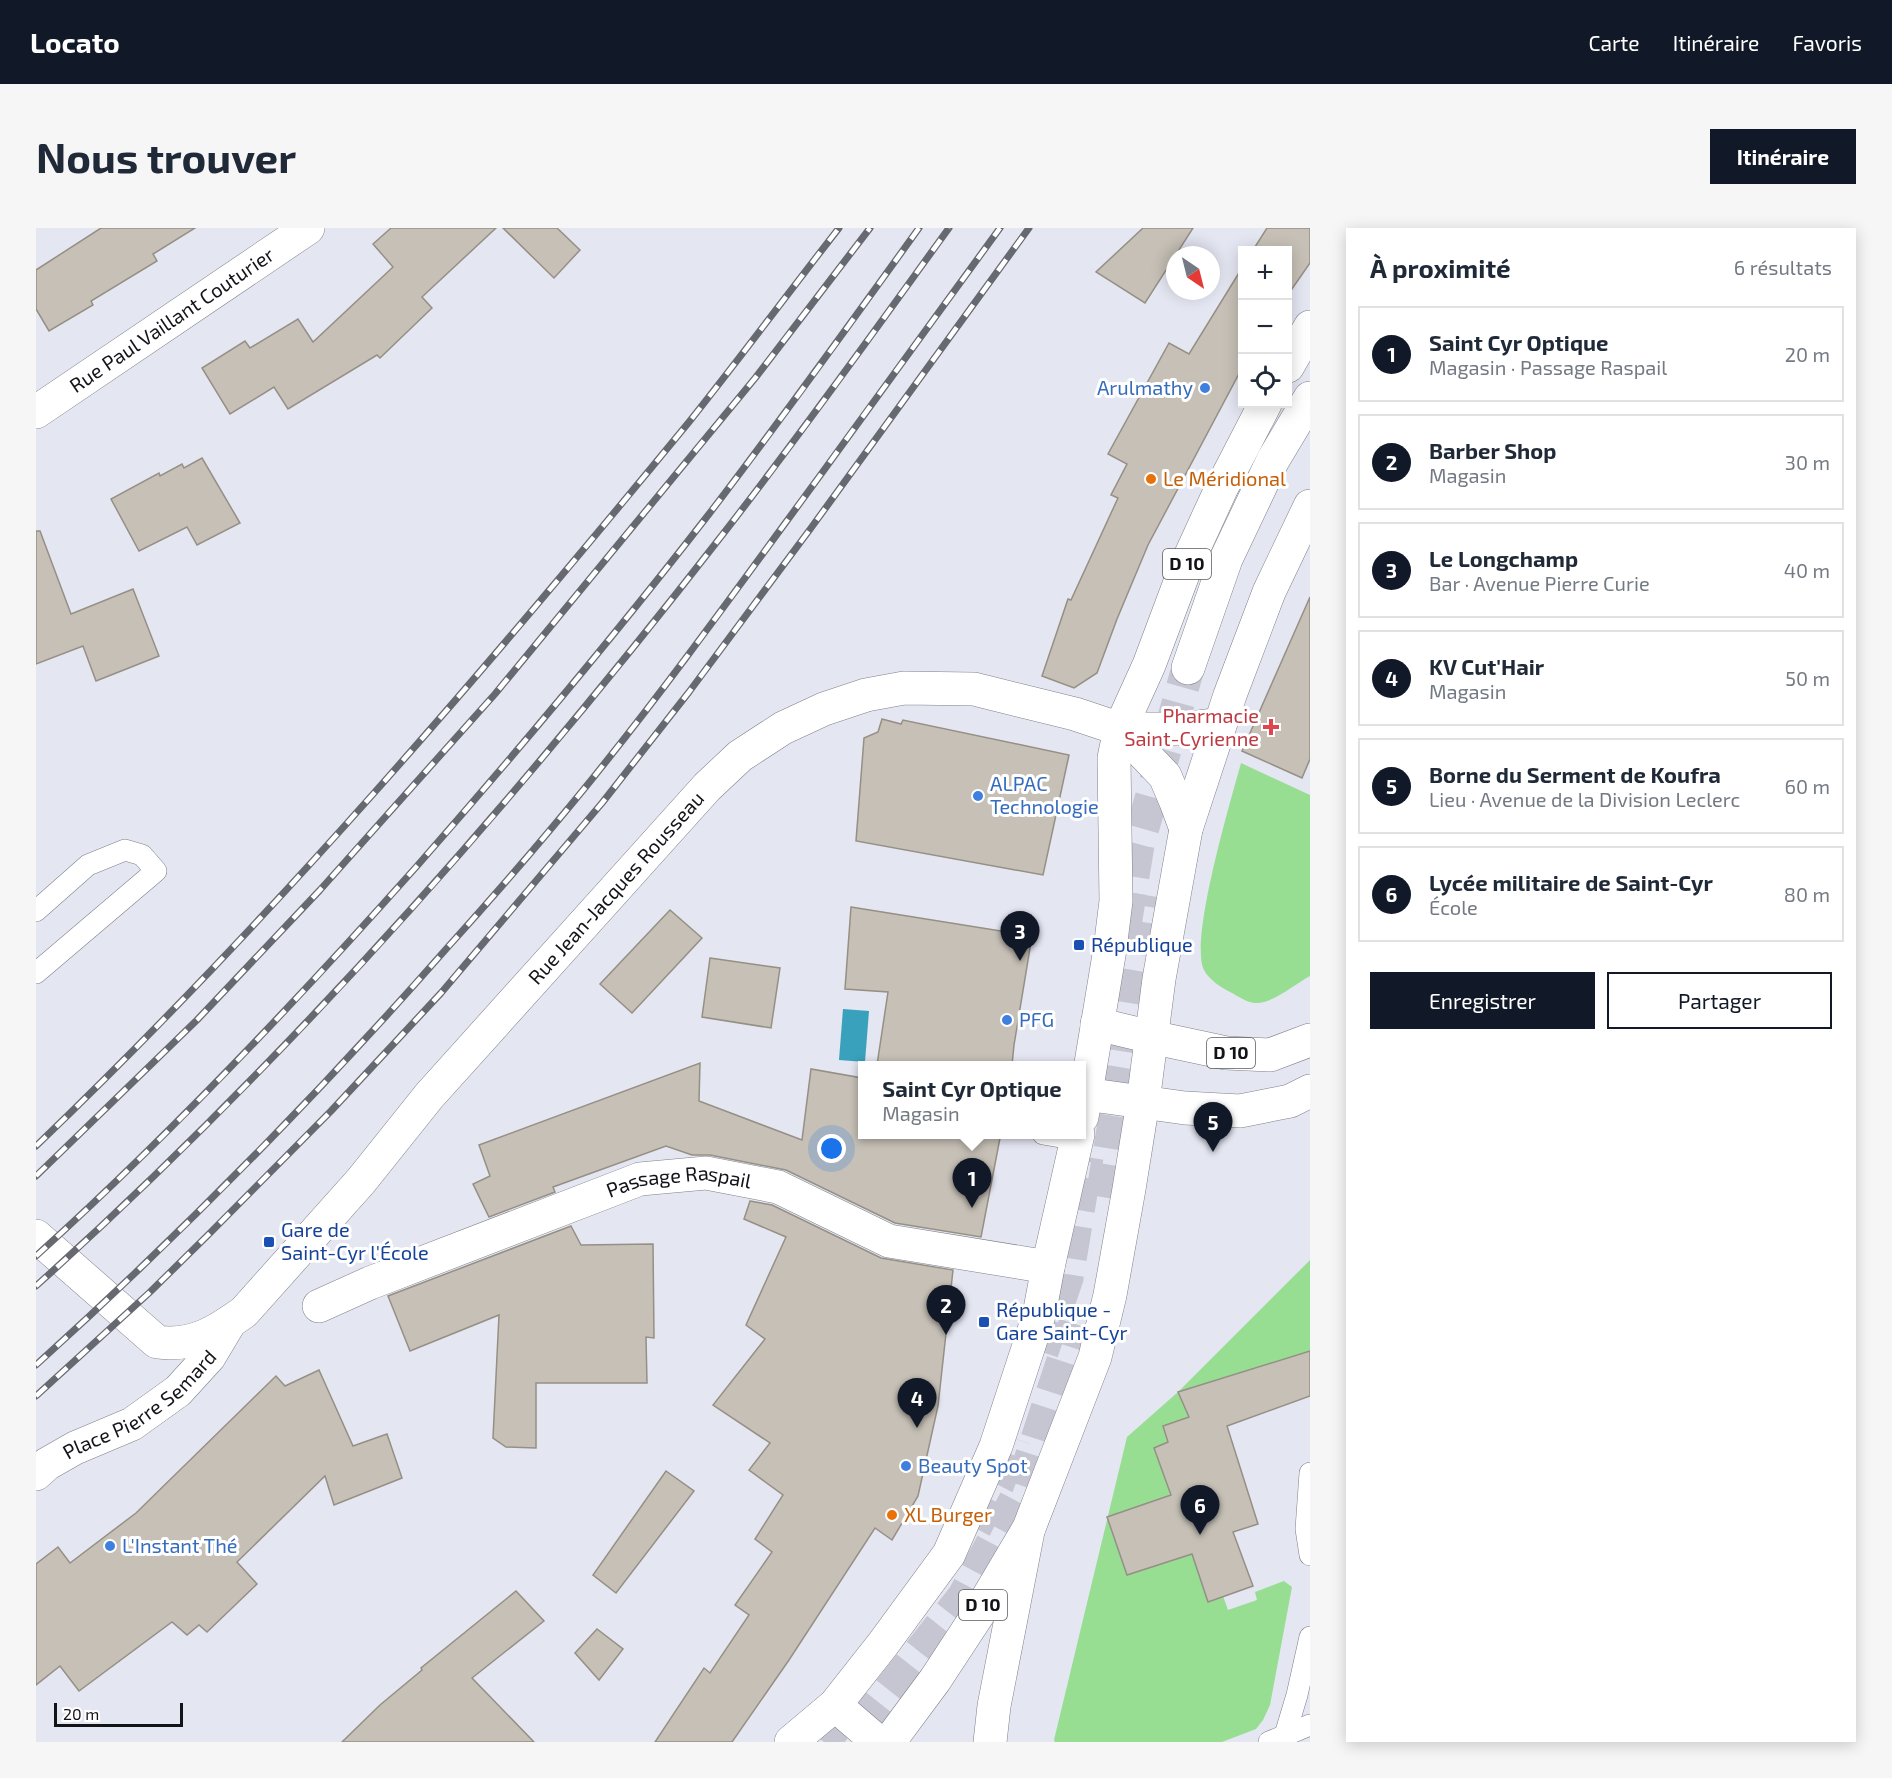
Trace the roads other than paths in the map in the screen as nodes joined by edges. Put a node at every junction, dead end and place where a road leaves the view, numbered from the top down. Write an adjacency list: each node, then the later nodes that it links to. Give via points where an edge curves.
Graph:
1 (308, 228): 6 (main road, Rue Paul Vaillant Couturier)
2 (1310, 327): 3 (main road)
3 (1292, 358)
4 (1310, 398): 7 (main road, D 10, via 1273,460 1226,560 1196,672 1245,565)
5 (1263, 408): 10 (main road, D 10, via 1188,561)
6 (36, 412)
7 (1310, 440)
8 (1310, 506): 9 (main road, D 10, via 1269,592)
9 (1220, 724): 10 (main road, via 1183,729); 11 (main road, D 10)
10 (1120, 729): 11 (main road, via 1165,776); 14 (main road, D 10, via 1114,758 1116,901); 25 (main road, Rue Jean-Jacques Rousseau, via 974,688 904,688 824,709 783,728 740,756 699,796 429,1096 362,1181 244,1312)
11 (1186, 829): 15 (main road, D 10)
12 (36, 911): 13 (lane, via 88,865 124,850 142,855 156,871)
13 (36, 973)
14 (1097, 1024): 15 (main road); 17 (main road, D 10)
15 (1151, 1037): 16 (main road, D 10, via 1226,1053 1270,1055); 19 (main road, D 10)
16 (1310, 1040)
17 (1086, 1091)
18 (1310, 1091): 19 (main road, via 1290,1101 1240,1111)
19 (1143, 1102): 20 (main road); 28 (main road, D 10, via 1110,1295 1095,1357)
20 (1086, 1119)
21 (1077, 1139): 23 (main road, D 10)
22 (36, 1236): 25 (main road, via 157,1342 189,1342)
23 (1048, 1268): 24 (main road, Passage Raspail, via 889,1241 778,1187 706,1173 640,1179 370,1282); 31 (main road, D 10, via 1039,1315 996,1446 949,1554)
24 (319, 1306)
25 (230, 1322): 27 (main road, Place Pierre Semard, via 209,1357 178,1390 132,1424 75,1448)
26 (1310, 1473): 29 (lane, via 1306,1529)
27 (36, 1474)
28 (1029, 1528): 36 (main road, D 10, via 977,1616); 37 (main road, D 10)
29 (1310, 1555)
30 (1310, 1637): 33 (lane, via 1297,1695)
31 (835, 1704): 34 (main road, D 10); 35 (main road)
32 (1310, 1725): 33 (lane)
33 (1277, 1739)
34 (791, 1742)
35 (878, 1742)
36 (889, 1742)
37 (990, 1742)

